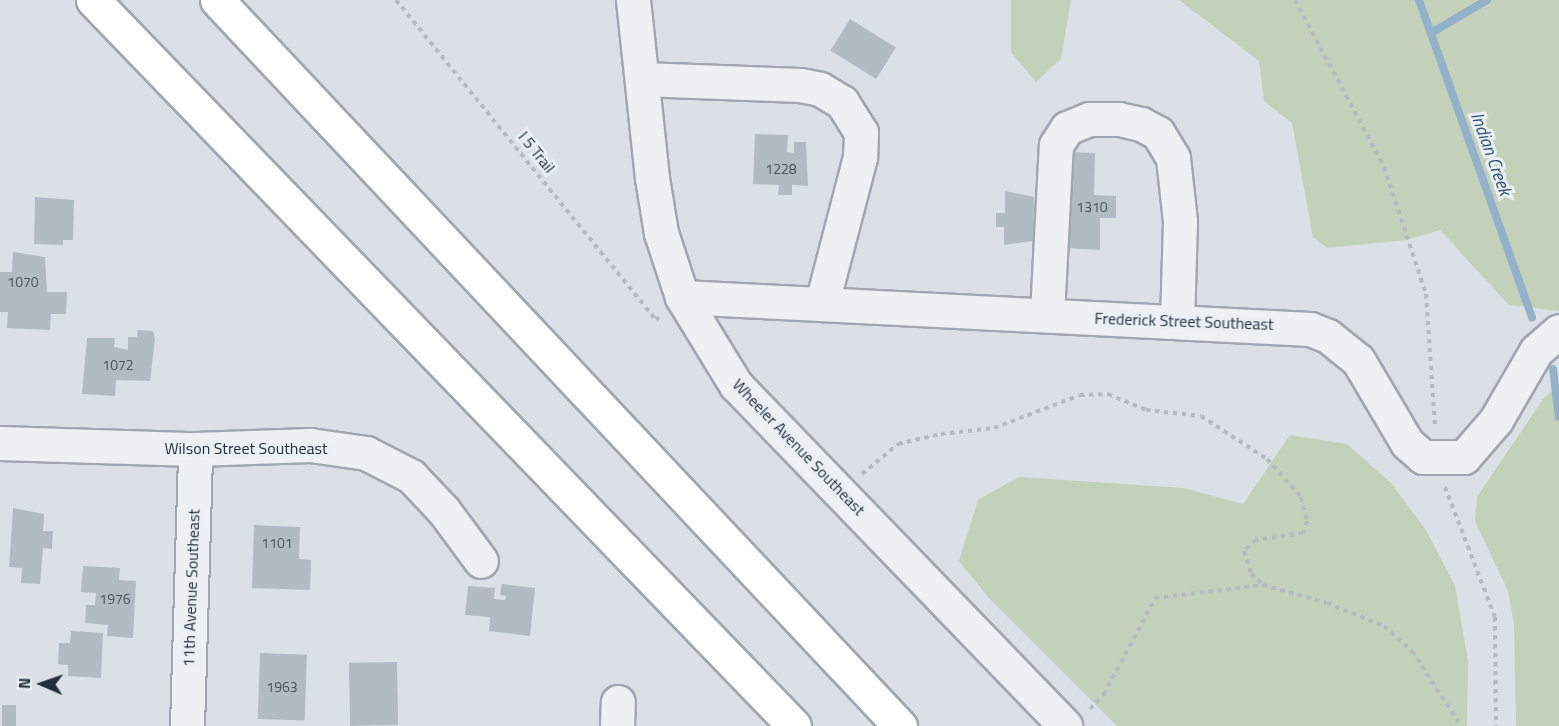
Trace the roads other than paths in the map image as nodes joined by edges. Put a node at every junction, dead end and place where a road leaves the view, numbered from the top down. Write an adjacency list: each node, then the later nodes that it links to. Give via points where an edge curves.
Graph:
1 (93, 0): 15 (highway)
2 (217, 0): 16 (highway)
3 (633, 0): 4 (street, Wheeler Avenue Southeast)
4 (642, 79): 5 (street, Wheeler Avenue Southeast, via 661,233); 6 (street, via 800,85 820,89 842,102 861,132 860,157)
5 (682, 297): 6 (street, Frederick Street Southeast); 13 (street, Wheeler Avenue Southeast, via 736,386 844,496)
6 (822, 303): 7 (street, Frederick Street Southeast)
7 (1047, 314): 8 (street, Frederick Street Southeast); 8 (street, via 1056,145 1067,128 1089,120 1119,119 1158,133 1173,158 1180,221)
8 (1177, 320): 9 (street, Frederick Street Southeast, via 1284,325 1328,336 1358,360 1407,443 1423,457 1464,457 1496,420 1536,351)
9 (1559, 331)
10 (0, 443): 11 (street, Wilson Street Southeast)
11 (195, 449): 12 (street, Wilson Street Southeast, via 310,445 381,459 400,468 426,491); 14 (street, 11th Avenue Southeast)
12 (482, 561)
13 (1077, 718)
14 (187, 726)
15 (794, 726)
16 (900, 726)

